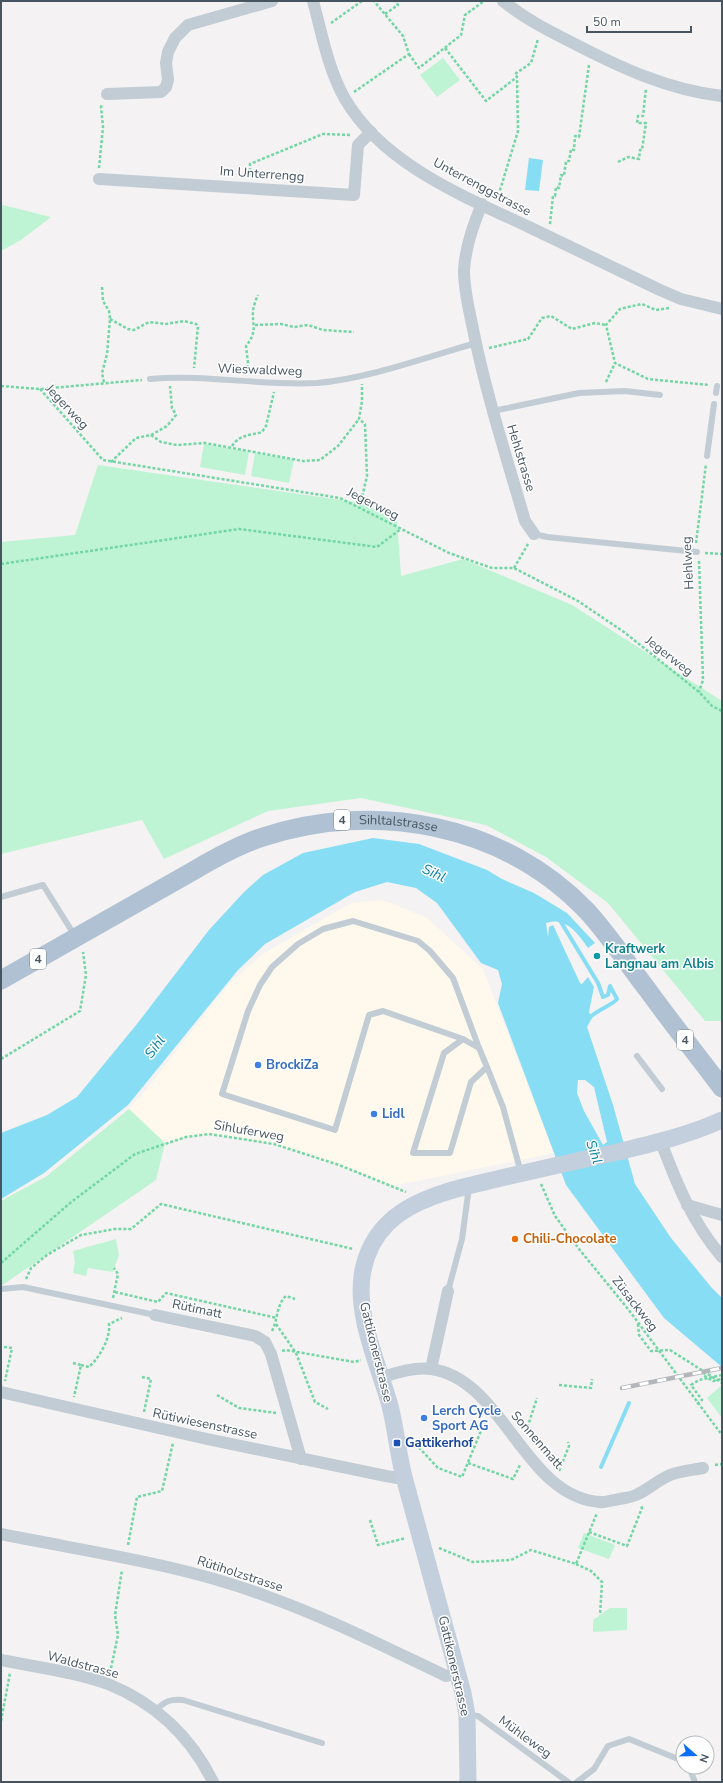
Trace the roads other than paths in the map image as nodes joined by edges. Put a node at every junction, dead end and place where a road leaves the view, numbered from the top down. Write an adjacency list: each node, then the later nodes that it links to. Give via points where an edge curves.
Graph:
1 (272, 1): 4 (street, via 188,25 175,38 168,52 168,80 161,92)
2 (313, 1): 6 (street, Unterrenggstrasse, via 331,69 345,98)
3 (503, 1): 5 (street, via 519,14 544,28 650,79 685,90)
4 (107, 94)
5 (722, 96)
6 (371, 132): 7 (street, Im Unterrengg, via 358,145 354,194); 8 (street, Unterrenggstrasse, via 394,153 415,167)
7 (99, 179)
8 (482, 204): 9 (street, Unterrenggstrasse, via 660,290); 10 (street, Hehlstrasse, via 472,231 464,270 465,290)
9 (722, 309)
10 (477, 347): 11 (lane, Wieswaldweg, via 360,376 319,382 276,384); 14 (street, Hehlstrasse)
11 (150, 379)
12 (660, 395): 14 (lane, via 625,391 580,393)
13 (714, 404): 15 (lane)
14 (493, 411): 16 (street, Hehlstrasse, via 525,521)
15 (707, 456)
16 (534, 534): 17 (lane)
17 (697, 552)
18 (1, 897): 19 (lane, via 43,885)
19 (79, 943): 20 (main road, Sihltalstrasse / 4); 25 (main road, Sihltalstrasse / 4, via 223,854 264,837 302,826 357,819 397,821 434,827 464,835 507,853 543,875 575,900 608,937)
20 (1, 980)
21 (462, 1039): 22 (lane); 22 (lane, via 383,1011 369,1015 335,1130 222,1094 248,1011 272,967 298,944 323,929 353,921 418,941 453,978); 24 (lane, via 444,1053 414,1153 450,1152 472,1082)
22 (479, 1048): 24 (lane)
23 (637, 1056): 26 (lane)
24 (487, 1067): 29 (lane, via 503,1108)
25 (722, 1088)
26 (662, 1089)
27 (722, 1120): 28 (main road, Gattikonerstrasse)
28 (662, 1142): 29 (main road, Gattikonerstrasse, via 541,1175); 31 (street)
29 (521, 1174): 30 (main road, Gattikonerstrasse)
30 (469, 1186): 35 (lane, via 462,1239); 38 (main road, Gattikonerstrasse, via 431,1197 389,1222 376,1236 368,1253 361,1292)
31 (687, 1205): 32 (street); 33 (street, via 706,1238)
32 (722, 1215)
33 (722, 1257)
34 (1, 1289): 36 (lane, Rütimatt, via 23,1287)
35 (448, 1291): 37 (street)
36 (155, 1315): 40 (street, Rütimatt, via 255,1336 265,1342 271,1354)
37 (431, 1370): 38 (street, Sonnenmatt, via 401,1372); 41 (street, Sonnenmatt, via 465,1382 488,1403 520,1447 554,1482 578,1497 601,1502 635,1496 670,1475)
38 (380, 1378): 42 (main road, Gattikonerstrasse, via 390,1406)
39 (3, 1387): 40 (street, Rütiwiesenstrasse)
40 (301, 1459): 42 (street, Rütiwiesenstrasse, via 397,1478)
41 (703, 1468)
42 (404, 1476): 45 (main road, Gattikonerstrasse)
43 (1, 1534): 45 (street, Rütiholzstrasse, via 185,1572 265,1595 349,1630 446,1676)
44 (7, 1661): 46 (street, Waldstrasse, via 107,1684)
45 (458, 1673): 47 (main road, Gattikonerstrasse)
46 (156, 1710): 48 (lane, via 164,1702 173,1699 183,1700); 50 (street, Waldstrasse, via 190,1744)
47 (467, 1715): 51 (main road, Gattikonerstrasse); 52 (lane, Mühleweg, via 478,1716)
48 (322, 1743)
49 (675, 1758): 53 (lane, via 629,1739 608,1746 594,1768)
50 (213, 1782)
51 (468, 1782)
52 (568, 1782)
53 (577, 1782)

